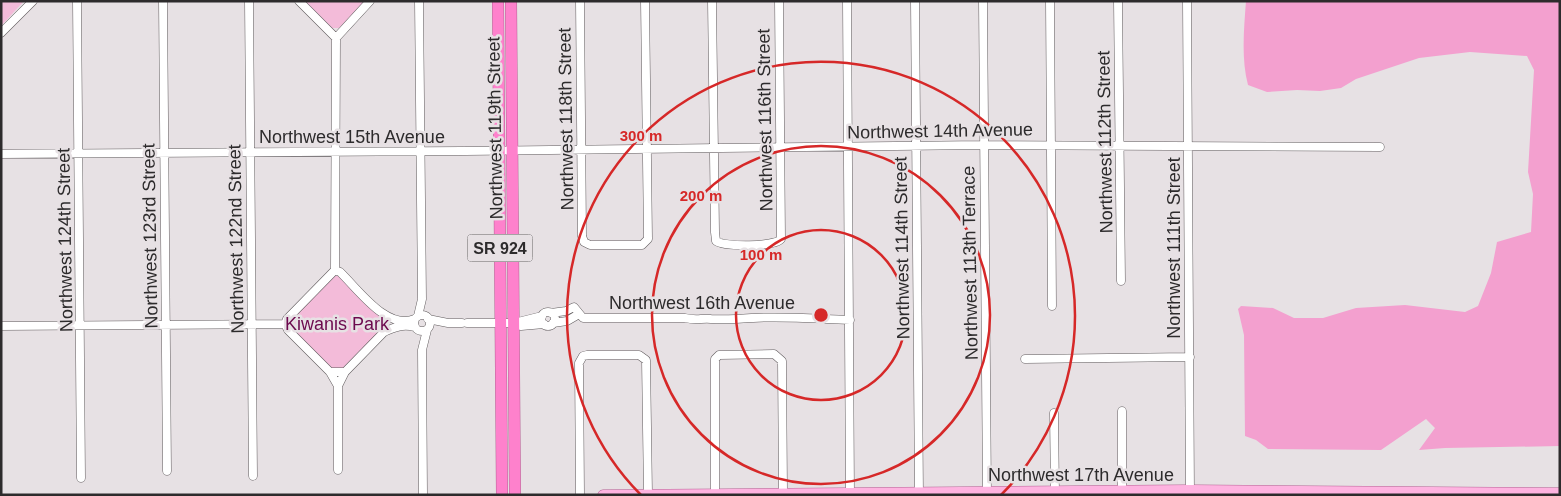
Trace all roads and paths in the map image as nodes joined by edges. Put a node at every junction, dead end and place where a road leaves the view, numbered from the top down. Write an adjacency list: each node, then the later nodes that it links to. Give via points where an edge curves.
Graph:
1 (33, 1): 20 (street)
2 (77, 1): 40 (street, Northwest 124th Street)
3 (163, 1): 37 (street, Northwest 123rd Street)
4 (249, 1): 38 (street, Northwest 122nd Street)
5 (299, 1): 21 (street)
6 (370, 1): 21 (street)
7 (419, 1): 34 (street)
8 (498, 1): 35 (highway, Northwest 119th Street / SR 924)
9 (511, 1): 36 (highway, Northwest 119th Street / SR 924)
10 (580, 1): 30 (street, Northwest 118th Street)
11 (645, 1): 32 (street)
12 (712, 1): 31 (street)
13 (779, 1): 29 (street, Northwest 116th Street)
14 (847, 1): 28 (street)
15 (915, 1): 24 (street, Northwest 114th Street)
16 (982, 1): 22 (street, Northwest 113th Terrace)
17 (1050, 1): 23 (street)
18 (1118, 1): 25 (street, Northwest 112th Street)
19 (1187, 1): 26 (street, Northwest 111th Street)
20 (1, 33)
21 (336, 38): 33 (street)
22 (984, 145): 23 (street, Northwest 14th Avenue); 24 (street, Northwest 14th Avenue); 74 (street, Northwest 113th Terrace)
23 (1052, 145): 25 (street, Northwest 14th Avenue); 43 (street)
24 (916, 146): 28 (street, Northwest 14th Avenue); 73 (street, Northwest 114th Street)
25 (1119, 146): 26 (street, Northwest 14th Avenue); 42 (street, Northwest 112th Street)
26 (1188, 146): 27 (street, Northwest 14th Avenue); 60 (street, Northwest 111th Street)
27 (1380, 147)
28 (848, 148): 29 (street, Northwest 14th Avenue); 49 (street)
29 (780, 149): 31 (street, Northwest 14th Avenue); 31 (street, Northwest 116th Street, via 781,239 773,244 724,244 716,241)
30 (582, 150): 32 (street, Northwest 14th Avenue); 32 (street, Northwest 118th Street, via 582,236 590,245 642,245 647,242); 36 (street, Northwest 14th Avenue)
31 (714, 150): 32 (street, Northwest 14th Avenue)
32 (647, 151)
33 (336, 152): 34 (street, Northwest 15th Avenue); 38 (street, Northwest 15th Avenue); 41 (street)
34 (421, 152): 35 (street, Northwest 15th Avenue); 50 (street)
35 (499, 152): 36 (street, Northwest 14th Avenue); 54 (highway, Northwest 119th Street / SR 924)
36 (512, 152): 55 (highway, Northwest 119th Street / SR 924)
37 (164, 153): 38 (street, Northwest 15th Avenue); 40 (street, Northwest 15th Avenue); 57 (street, Northwest 123rd Street)
38 (250, 153): 52 (street, Northwest 122nd Street)
39 (1, 154): 40 (street, Northwest 15th Avenue)
40 (79, 154): 56 (street, Northwest 124th Street)
41 (335, 270): 46 (street); 53 (street)
42 (1121, 281)
43 (1052, 306)
44 (551, 313): 47 (street, Northwest 16th Avenue); 48 (street, Northwest 16th Avenue, via 545,313); 51 (street)
45 (579, 313): 47 (street, Northwest 16th Avenue); 47 (street, Northwest 16th Avenue); 49 (street, Northwest 16th Avenue, via 697,321)
46 (385, 316): 50 (street, via 397,321); 59 (street)
47 (567, 317): 51 (street, Northwest 16th Avenue)
48 (543, 320): 51 (street, Northwest 16th Avenue, via 550,325); 55 (street, Northwest 16th Avenue)
49 (850, 320): 84 (street)
50 (422, 323): 54 (street, Northwest 16th Avenue); 59 (street, via 398,326); 86 (street)
51 (553, 323)
52 (252, 324): 53 (street); 57 (street); 69 (street, Northwest 122nd Street)
53 (285, 324): 62 (street)
54 (501, 324): 55 (street, Northwest 16th Avenue); 87 (highway, Northwest 119th Street / SR 924)
55 (514, 324): 88 (highway, Northwest 119th Street / SR 924)
56 (81, 325): 57 (street); 58 (street); 70 (street, Northwest 124th Street)
57 (166, 325): 68 (street, Northwest 123rd Street)
58 (1, 326)
59 (384, 332): 63 (street)
60 (1190, 357): 61 (street); 77 (street, Northwest 111th Street)
61 (1025, 359)
62 (330, 372): 63 (street); 64 (street)
63 (345, 372): 64 (street)
64 (338, 386): 67 (street)
65 (1122, 412): 76 (street)
66 (1054, 413): 75 (street)
67 (338, 470)
68 (167, 471)
69 (253, 476)
70 (81, 478)
71 (783, 492): 72 (main road, Northwest 17th Avenue); 72 (street, via 782,361 774,354 747,354 719,355 714,362); 84 (main road, Northwest 17th Avenue)
72 (715, 493): 83 (main road, Northwest 17th Avenue)
73 (919, 493): 74 (main road, Northwest 17th Avenue); 84 (main road, Northwest 17th Avenue)
74 (987, 493): 75 (main road, Northwest 17th Avenue)
75 (1055, 493): 76 (main road, Northwest 17th Avenue)
76 (1122, 493): 77 (main road, Northwest 17th Avenue)
77 (1190, 493): 78 (main road, Northwest 17th Avenue)
78 (1263, 493): 79 (main road, Northwest 17th Avenue)
79 (1329, 493): 80 (main road, Northwest 17th Avenue)
80 (1396, 493): 81 (main road, Northwest 17th Avenue)
81 (1462, 493): 85 (main road, Northwest 17th Avenue)
82 (1560, 493): 85 (main road, Northwest 17th Avenue)
83 (648, 494): 89 (street, via 644,357 587,355 579,363); 90 (main road, Northwest 17th Avenue)
84 (850, 494)
85 (1528, 494)
86 (423, 495)
87 (502, 495)
88 (515, 495)
89 (580, 495)
90 (603, 495)

